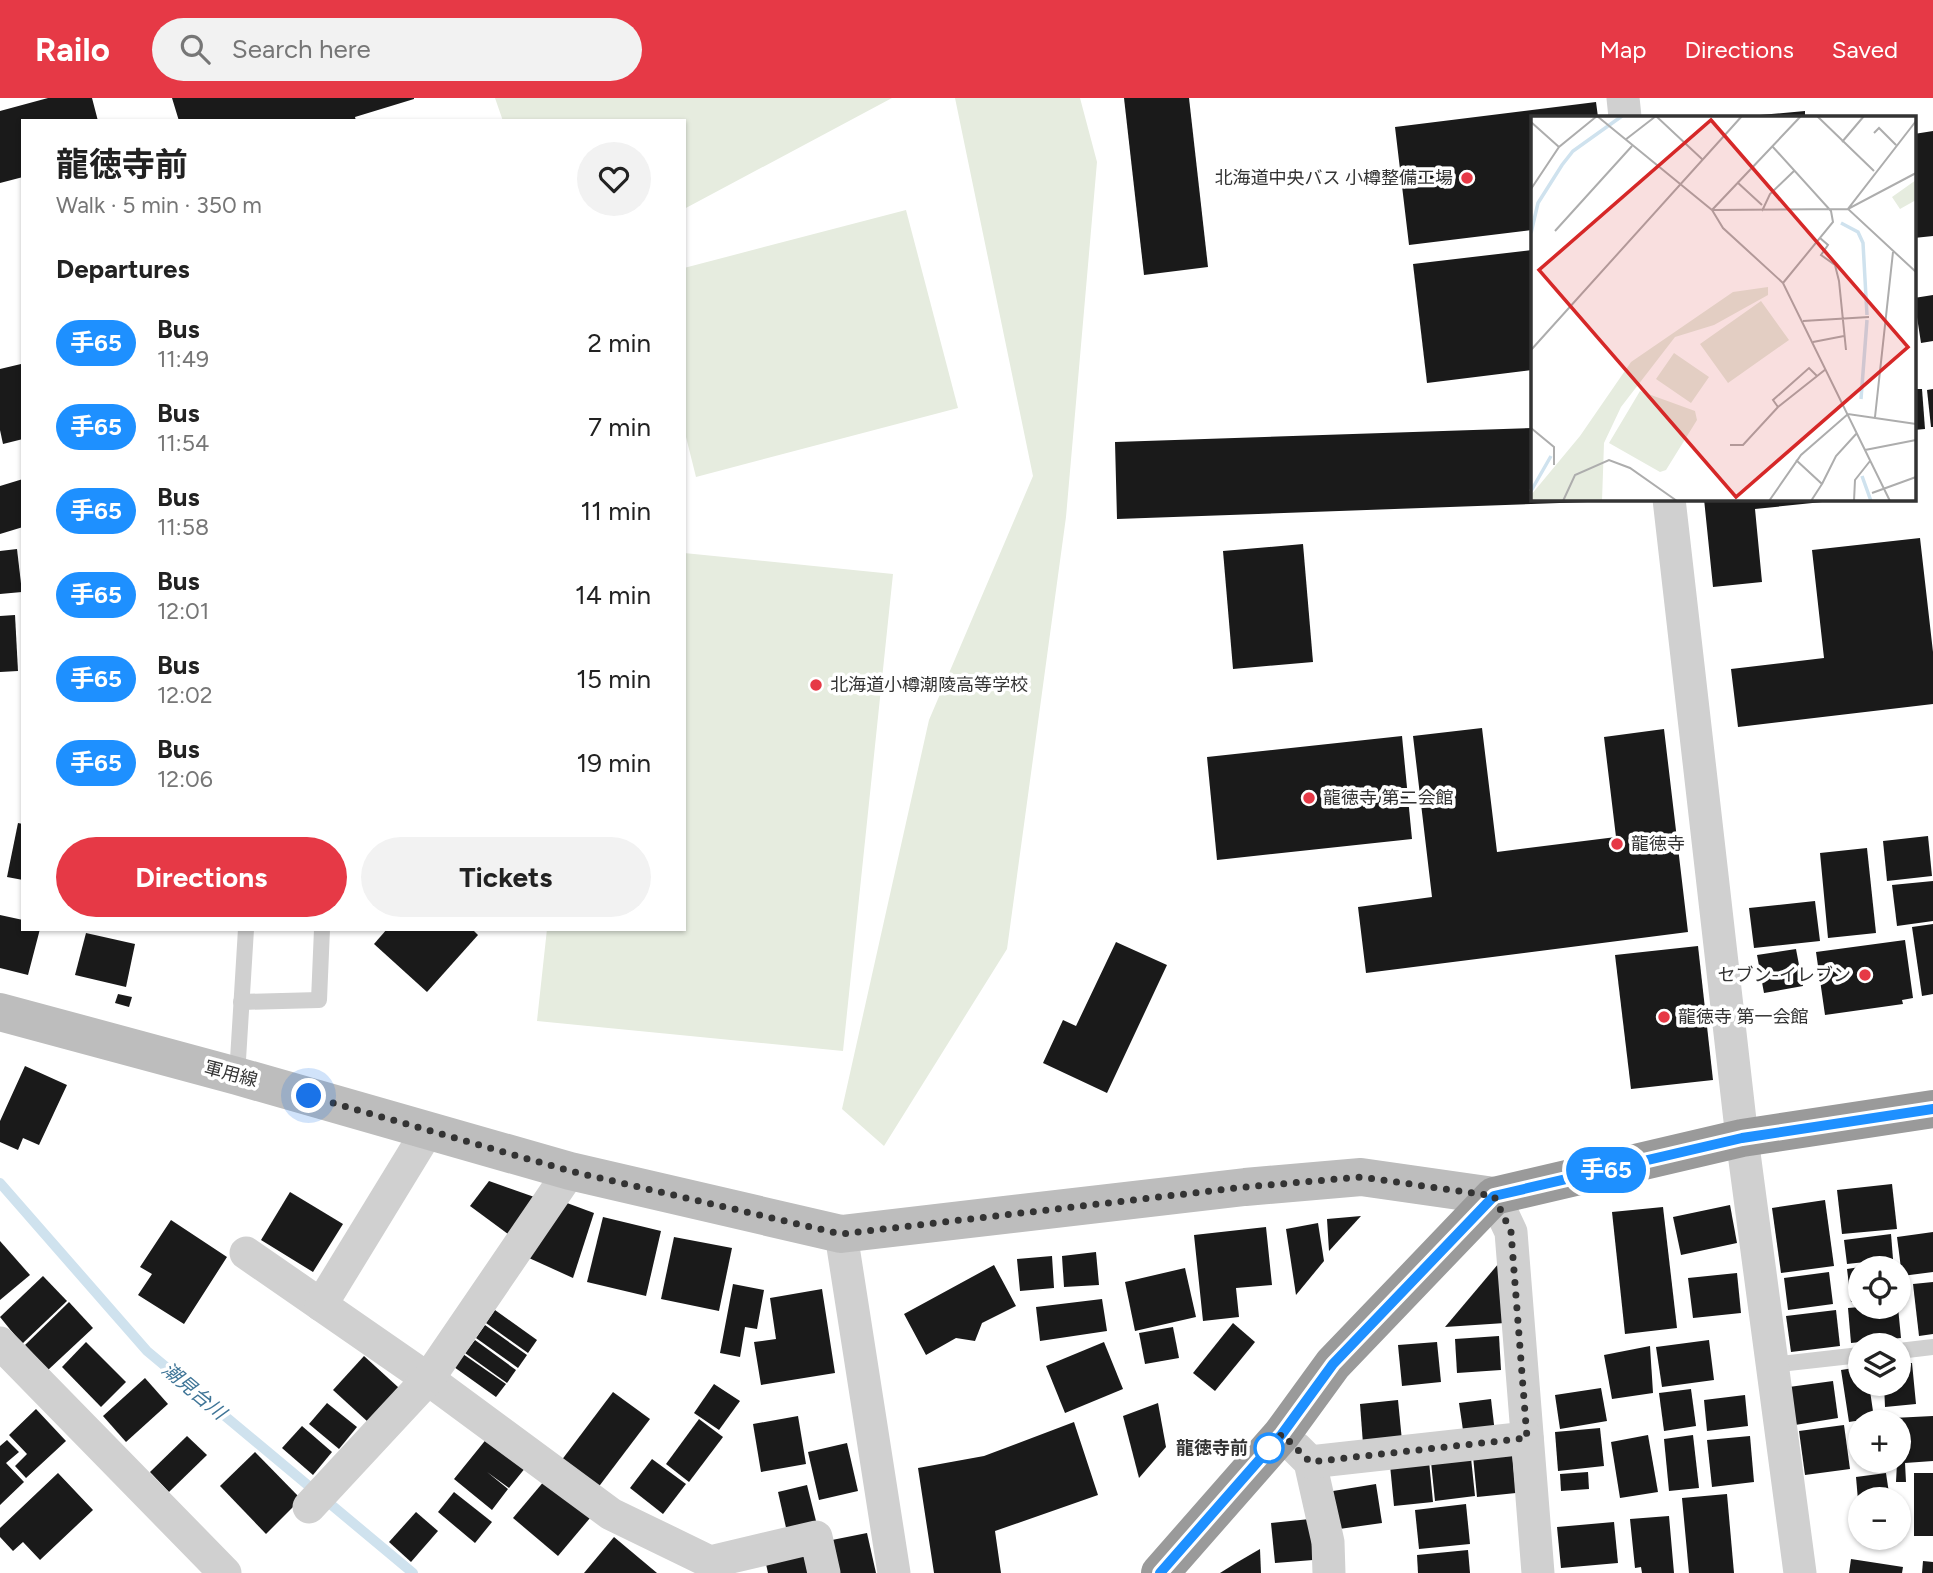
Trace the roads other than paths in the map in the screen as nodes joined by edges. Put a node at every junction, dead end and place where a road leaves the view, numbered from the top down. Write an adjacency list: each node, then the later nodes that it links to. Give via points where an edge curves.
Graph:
1 (1623, 98): 2 (street)
2 (1625, 116)
3 (1669, 500): 11 (street)
4 (246, 931): 6 (lane)
5 (323, 931): 6 (lane, via 319,1000)
6 (241, 1002): 8 (lane)
7 (0, 1012): 8 (street, 軍用線)
8 (237, 1076): 10 (street, 軍用線)
9 (1933, 1109): 11 (highway)
10 (428, 1130): 12 (street, 軍用線); 16 (street)
11 (1742, 1138): 13 (highway); 21 (street)
12 (570, 1171): 14 (street, 軍用線); 22 (street)
13 (1494, 1196): 14 (street, 軍用線, via 1361,1177); 23 (highway, via 1333,1364); 24 (street, via 1511,1232)
14 (841, 1234): 29 (street)
15 (246, 1253): 16 (street)
16 (321, 1305): 22 (street)
17 (0, 1343): 27 (street)
18 (1933, 1347): 19 (lane)
19 (1911, 1350)
20 (1848, 1356): 21 (lane)
21 (1772, 1365): 33 (street)
22 (428, 1379): 26 (street); 28 (street, via 623,1520 710,1562 816,1537)
23 (1282, 1434): 25 (street); 30 (highway)
24 (1527, 1438): 25 (street); 32 (street)
25 (1310, 1462): 31 (street, via 1328,1542)
26 (318, 1497)
27 (225, 1573)
28 (824, 1573)
29 (894, 1573)
30 (1160, 1573)
31 (1329, 1573)
32 (1538, 1573)
33 (1800, 1573)

